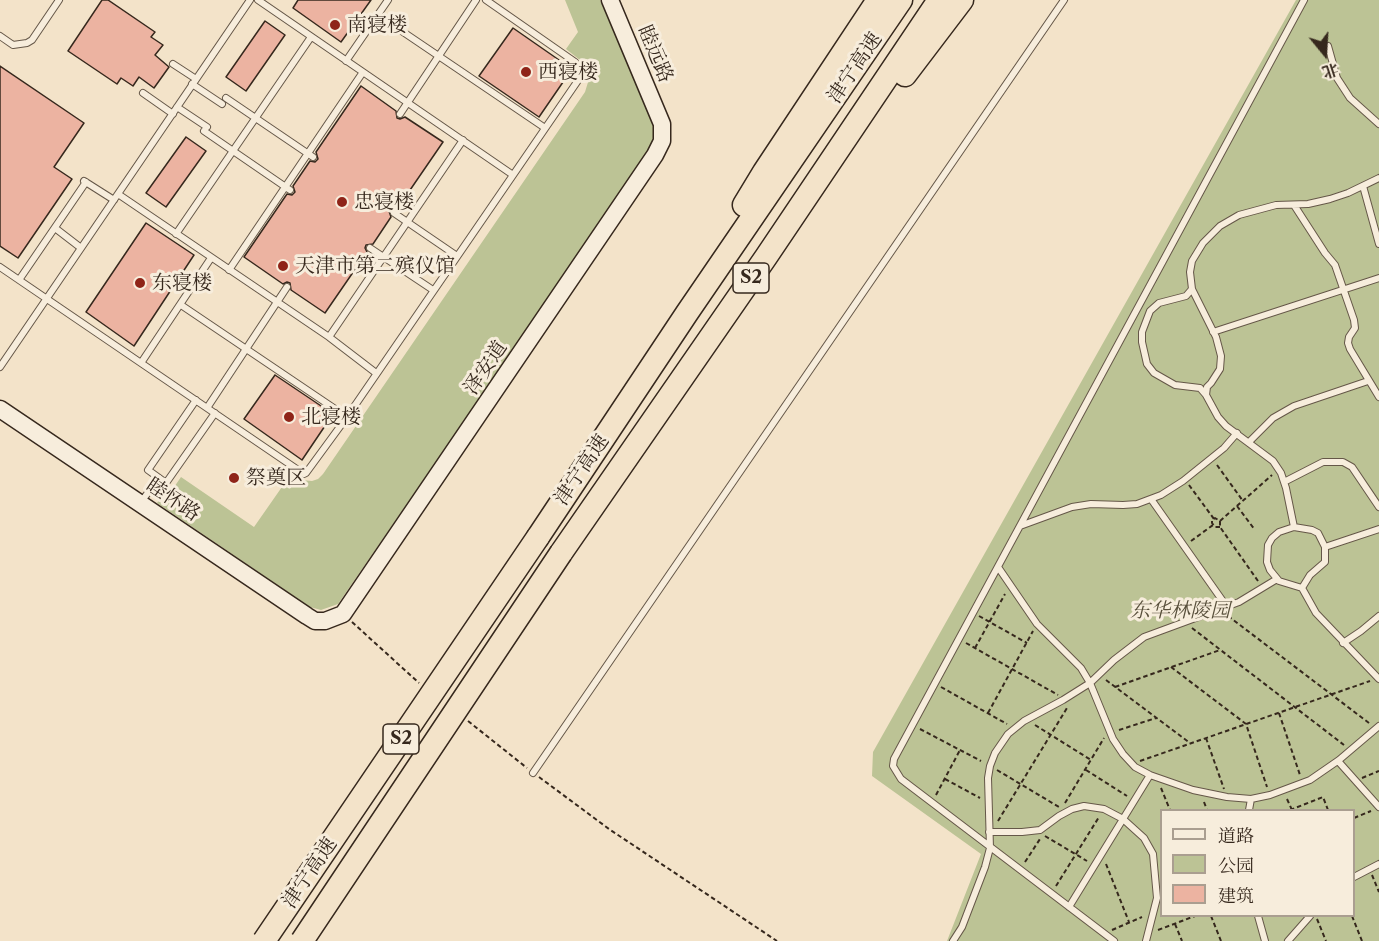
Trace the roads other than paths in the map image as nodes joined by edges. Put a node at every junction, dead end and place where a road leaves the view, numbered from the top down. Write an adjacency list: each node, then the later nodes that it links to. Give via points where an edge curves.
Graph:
1 (59, 0): 17 (lane, via 32,40 13,45)
2 (250, 0): 24 (lane)
3 (258, 0): 18 (lane)
4 (388, 0): 16 (lane)
5 (476, 0): 20 (lane)
6 (486, 0): 15 (lane)
7 (501, 0): 15 (lane)
8 (610, 0): 31 (street, 睦远路)
9 (878, 0): 67 (highway, via 764,172)
10 (901, 0): 67 (highway, 津宁高速 / S2)
11 (939, 0): 52 (highway, 津宁高速 / S2)
12 (962, 0): 52 (highway)
13 (1064, 0): 104 (lane)
14 (1304, 0): 89 (lane)
15 (496, 7): 33 (lane, via 579,66 579,79)
16 (378, 15): 20 (lane); 21 (lane)
17 (0, 36)
18 (311, 37): 21 (lane); 30 (lane)
19 (1328, 46): 32 (lane, via 1337,78 1350,98)
20 (439, 57): 26 (lane); 33 (lane)
21 (346, 61): 23 (lane)
22 (173, 64): 24 (lane)
23 (363, 72): 26 (lane); 36 (lane)
24 (194, 82): 27 (lane); 30 (lane)
25 (144, 93): 28 (lane)
26 (407, 103): 29 (lane); 34 (lane)
27 (177, 107): 28 (lane); 35 (lane)
28 (173, 114): 41 (lane)
29 (400, 114)
30 (255, 118): 35 (lane); 36 (lane)
31 (662, 124): 98 (street, 泽安道, via 662,141 655,155 343,614)
32 (1379, 124)
33 (545, 128): 37 (lane)
34 (462, 140): 37 (lane); 44 (lane)
35 (232, 151): 40 (lane); 46 (lane)
36 (310, 155): 40 (lane)
37 (513, 175): 51 (lane)
38 (1379, 178): 39 (lane)
39 (1363, 186): 42 (lane, via 1330,199); 47 (lane)
40 (287, 189): 55 (lane)
41 (116, 197): 45 (lane, via 85,181); 46 (lane); 48 (lane)
42 (1294, 205): 59 (lane, via 1276,205 1239,215 1220,226 1192,261); 60 (lane, via 1335,265)
43 (394, 213): 44 (lane)
44 (407, 222): 50 (lane); 51 (lane)
45 (55, 228): 48 (lane); 57 (lane)
46 (176, 234): 53 (lane)
47 (1379, 244)
48 (81, 248): 63 (lane)
49 (370, 248): 50 (lane)
50 (384, 256): 61 (lane); 69 (lane)
51 (457, 256): 61 (lane)
52 (765, 257): 120 (highway, 津宁高速 / S2, bridge, via 561,553)
53 (211, 258): 55 (lane); 66 (lane)
54 (0, 267): 57 (lane)
55 (229, 270): 65 (lane)
56 (1379, 278): 60 (lane)
57 (19, 280): 63 (lane)
58 (287, 287): 65 (lane)
59 (1192, 289): 62 (lane); 64 (lane)
60 (1344, 289): 68 (lane); 74 (lane, via 1355,328 1348,343)
61 (434, 290): 73 (lane)
62 (1186, 296): 64 (lane); 75 (lane, via 1159,303 1150,311 1142,342 1147,364 1154,373 1175,385)
63 (47, 298): 71 (lane); 72 (lane)
64 (1195, 298): 68 (lane)
65 (278, 302): 69 (lane); 70 (lane)
66 (181, 305): 70 (lane); 71 (lane)
67 (687, 313): 119 (highway, 津宁高速 / S2, bridge)
68 (1213, 332): 75 (lane, via 1221,364 1216,377)
69 (329, 337): 73 (lane)
70 (246, 349): 79 (lane); 81 (lane)
71 (141, 363): 77 (lane)
72 (0, 367)
73 (376, 373): 81 (lane)
74 (1368, 381): 76 (lane); 83 (lane, via 1294,406 1273,418)
75 (1203, 387): 82 (lane, via 1218,417)
76 (1379, 397)
77 (196, 400): 79 (lane); 84 (lane, via 148,470)
78 (0, 408): 87 (street, 睦怀路)
79 (207, 408): 80 (lane)
80 (215, 413): 81 (lane, via 304,474); 84 (lane, via 166,483)
81 (347, 417)
82 (1237, 433): 83 (lane); 86 (lane, via 1185,479)
83 (1249, 442): 85 (lane, via 1273,461)
84 (159, 478): 87 (lane)
85 (1284, 482): 88 (lane, via 1323,462 1343,462 1352,467); 90 (lane)
86 (1151, 499): 89 (lane, via 1123,506 1072,507); 96 (lane)
87 (141, 503): 98 (street, 睦怀路, via 307,616)
88 (1379, 507)
89 (1020, 526): 93 (lane)
90 (1294, 527): 92 (lane, via 1318,533); 94 (lane, via 1279,532 1268,545 1267,562)
91 (1379, 529): 92 (lane)
92 (1325, 547): 95 (lane, via 1325,562)
93 (998, 567): 101 (lane, via 1037,624 1081,668); 111 (lane, via 896,753 893,766 901,779)
94 (1276, 579): 95 (lane); 96 (lane)
95 (1302, 588): 99 (lane, via 1316,613)
96 (1227, 607): 101 (lane, via 1144,637)
97 (1379, 616): 99 (lane)
98 (325, 621)
99 (1343, 643): 100 (lane)
100 (1378, 678)
101 (1090, 683): 105 (lane, via 1109,732 1123,754); 110 (lane, via 1014,728 1000,744 990,766)
102 (1378, 727): 103 (lane)
103 (1338, 761): 106 (lane, via 1303,784); 107 (lane)
104 (533, 773)
105 (1150, 775): 106 (lane, via 1193,790); 109 (lane)
106 (1251, 799): 108 (lane)
107 (1379, 807)
108 (1249, 809)
109 (1123, 819): 110 (lane, via 1094,806 1072,809 1033,832); 114 (lane); 117 (lane, via 1144,838 1153,854 1157,898)
110 (989, 829): 111 (lane)
111 (990, 848): 114 (lane); 118 (lane)
112 (1379, 864): 113 (lane)
113 (1355, 876)
114 (1069, 907): 121 (lane)
115 (1258, 917): 122 (lane)
116 (1308, 917): 123 (lane)
117 (1146, 938)
118 (957, 939)
119 (264, 941)
120 (302, 941)
121 (1114, 941)
122 (1264, 941)
123 (1288, 941)

